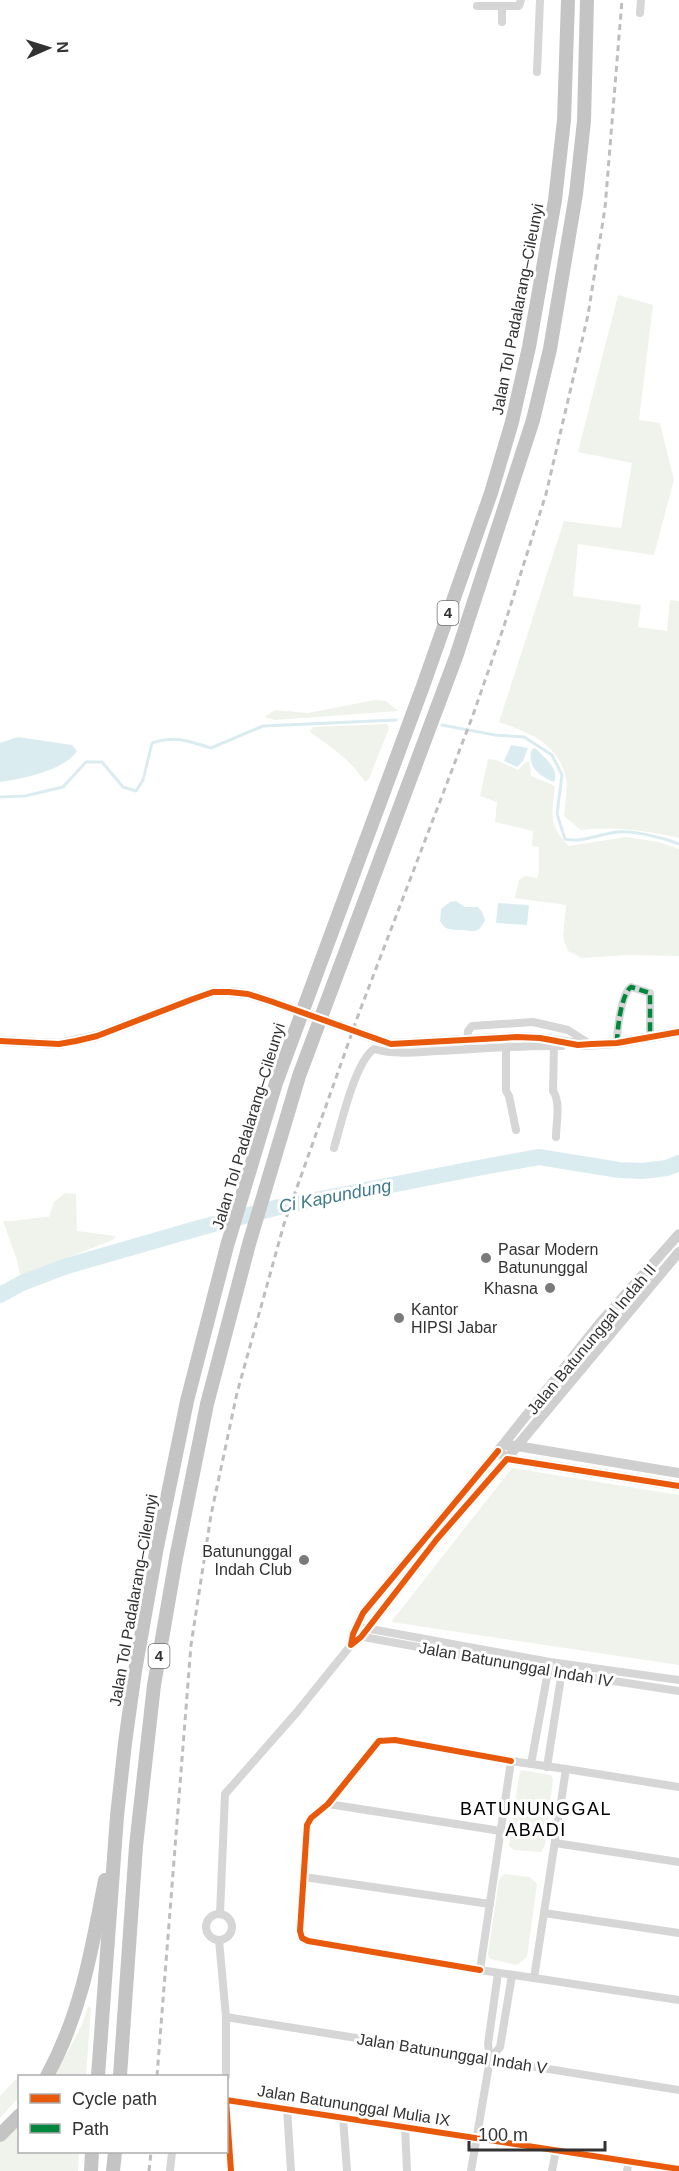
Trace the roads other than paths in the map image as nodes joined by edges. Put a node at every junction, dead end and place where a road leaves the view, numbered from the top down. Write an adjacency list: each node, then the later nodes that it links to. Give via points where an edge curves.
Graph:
1 (521, 0): 7 (street, via 520,5)
2 (540, 0): 10 (street)
3 (568, 0): 42 (highway, Jalan Tol Padalarang–Cileunyi / 4, via 564,120 555,200 512,422 423,686 276,1083 227,1246 187,1401 157,1547 135,1671)
4 (587, 0): 61 (highway, 4, via 584,121 576,194 550,349 533,420 456,657 299,1076 207,1404 154,1685 136,1846)
5 (641, 0): 8 (street)
6 (477, 6): 7 (street)
7 (502, 6): 9 (street)
8 (640, 13)
9 (502, 22)
10 (537, 72)
11 (679, 1032): 12 (street)
12 (650, 1037): 14 (street); 14 (street, via 650,993 631,987 626,992)
13 (0, 1041): 16 (street, bridge, via 58,1044 97,1036 213,992 229,992 270,1000 391,1044 517,1037)
14 (617, 1043): 15 (street)
15 (591, 1044): 16 (street); 19 (street, via 568,1030 534,1022 472,1026)
16 (578, 1045): 17 (street)
17 (554, 1046): 18 (street); 21 (street)
18 (506, 1048): 19 (street); 20 (street, via 506,1091)
19 (466, 1050): 22 (street, via 395,1053 374,1048 367,1053)
20 (516, 1130)
21 (556, 1137)
22 (334, 1148)
23 (679, 1234): 26 (street, Jalan Batununggal Indah II, via 599,1324)
24 (679, 1252): 25 (street, Jalan Batununggal Indah II)
25 (517, 1446): 26 (street); 27 (street)
26 (503, 1452): 28 (street); 29 (street, Jalan Batununggal Indah II)
27 (679, 1473)
28 (679, 1486)
29 (358, 1634): 30 (street, Jalan Batununggal Indah IV); 32 (street, Jalan Batununggal Indah IV); 49 (street, via 225,1794)
30 (550, 1662): 31 (street, Jalan Batununggal Indah IV); 32 (street)
31 (563, 1663): 33 (street); 34 (street, Jalan Batununggal Indah IV)
32 (549, 1671): 33 (street, Jalan Batununggal Indah IV); 37 (street)
33 (561, 1673): 35 (street, Jalan Batununggal Indah IV); 38 (street)
34 (679, 1680)
35 (679, 1691)
36 (511, 1761): 37 (street); 41 (street, via 395,1740 379,1741); 43 (street)
37 (531, 1764): 38 (street)
38 (547, 1767): 39 (street)
39 (566, 1769): 40 (street); 44 (street)
40 (679, 1787)
41 (328, 1804): 43 (street); 46 (street, via 307,1825)
42 (117, 1816): 59 (highway, via 77,2010); 60 (highway, Jalan Tol Padalarang–Cileunyi / 4)
43 (501, 1831): 47 (street)
44 (555, 1843): 45 (street); 48 (street)
45 (679, 1862)
46 (304, 1877): 47 (street); 52 (street, via 302,1938)
47 (490, 1904): 52 (street)
48 (544, 1913): 50 (street); 55 (street)
49 (220, 1914): 51 (street, via 209,1919 206,1927 209,1935); 51 (street, via 227,1916 233,1927 227,1938)
50 (679, 1934)
51 (219, 1940): 57 (street)
52 (480, 1970): 53 (street)
53 (498, 1973): 54 (street); 58 (street, via 488,2044)
54 (512, 1975): 55 (street); 58 (street, via 500,2047)
55 (534, 1978): 56 (street)
56 (679, 2000)
57 (226, 2017): 58 (street, Jalan Batununggal Indah V); 62 (street)
58 (490, 2059): 63 (street, Jalan Batununggal Indah V); 71 (street)
59 (48, 2075)
60 (98, 2075)
61 (120, 2075)
62 (226, 2075)
63 (679, 2090)
64 (228, 2100): 65 (street, Jalan Batununggal Mulia IX)
65 (287, 2108): 67 (street, Jalan Batununggal Mulia IX); 84 (street)
66 (18, 2117): 70 (highway)
67 (343, 2117): 68 (street, Jalan Batununggal Mulia IX); 85 (street)
68 (405, 2126): 71 (street, Jalan Batununggal Mulia IX); 86 (street)
69 (228, 2128): 83 (street)
70 (0, 2135)
71 (477, 2137): 72 (street, Jalan Batununggal Mulia IX); 87 (street)
72 (556, 2150): 77 (street, Jalan Batununggal Mulia IX); 88 (street)
73 (92, 2153): 79 (highway)
74 (115, 2153): 80 (highway)
75 (122, 2153): 81 (highway)
76 (172, 2153): 82 (street)
77 (629, 2161): 78 (street, Jalan Batununggal Mulia IX); 89 (street)
78 (679, 2169)
79 (91, 2171)
80 (113, 2171)
81 (122, 2171)
82 (170, 2171)
83 (231, 2171)
84 (291, 2171)
85 (346, 2171)
86 (407, 2171)
87 (471, 2171)
88 (552, 2171)
89 (627, 2171)

